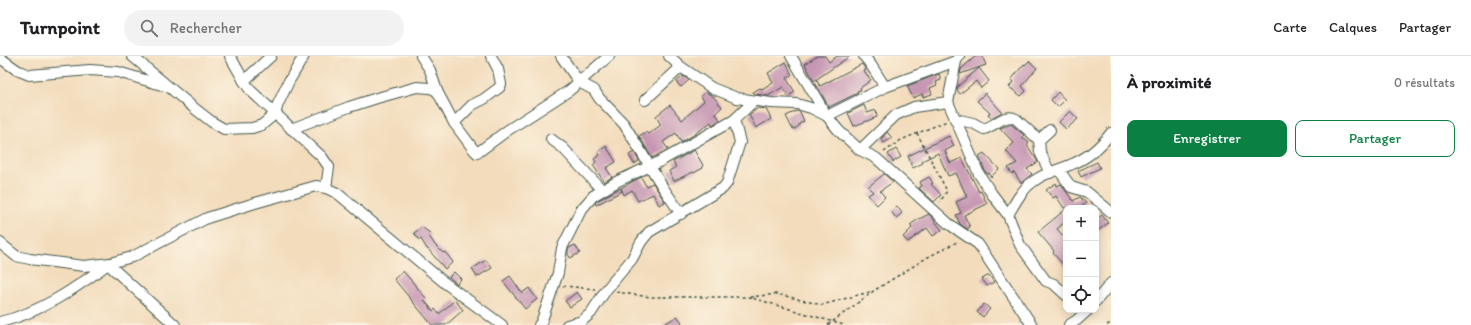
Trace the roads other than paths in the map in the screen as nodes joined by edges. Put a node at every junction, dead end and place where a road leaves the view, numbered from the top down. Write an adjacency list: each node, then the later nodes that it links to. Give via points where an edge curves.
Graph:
1 (132, 56): 17 (street)
2 (230, 56): 15 (street)
3 (270, 56): 15 (street)
4 (304, 56): 23 (street, via 289,81)
5 (421, 56): 19 (street, via 430,70)
6 (492, 56): 27 (street, via 498,69 500,87 472,106)
7 (561, 56): 16 (street)
8 (609, 56): 16 (street)
9 (669, 56): 14 (street)
10 (790, 56): 24 (street)
11 (864, 56): 18 (street)
12 (0, 58): 17 (street, via 17,70 30,75 90,70 118,72)
13 (958, 59): 18 (street); 22 (street)
14 (681, 67): 20 (street); 21 (street, via 712,88 737,98)
15 (244, 81): 23 (street)
16 (579, 82): 27 (street, via 477,153); 34 (street, via 594,90 624,124)
17 (168, 86): 23 (street, via 224,129 252,128)
18 (885, 87): 24 (street)
19 (437, 91): 27 (street); 28 (street, via 417,87 349,107)
20 (645, 100)
21 (754, 101): 24 (street, via 797,104); 26 (street)
22 (948, 102): 25 (street); 33 (street, via 914,107 896,115)
23 (275, 114): 28 (street)
24 (826, 116): 33 (street)
25 (955, 119): 32 (street, via 984,128 996,124 1005,117 1011,117); 40 (street, via 979,174)
26 (734, 120): 34 (street); 39 (street, via 740,142 727,183)
27 (454, 123)
28 (291, 129): 36 (street, via 322,157 329,167)
29 (1050, 130): 32 (street)
30 (1111, 133): 35 (street, via 1089,154 1072,165)
31 (552, 139): 37 (street)
32 (1039, 140): 35 (street, via 1040,152)
33 (860, 150): 52 (street, via 876,158 934,210 978,244)
34 (650, 166): 37 (street); 39 (street)
35 (1055, 171): 38 (street, via 1071,187 1087,192); 40 (street, via 1033,181 1023,191)
36 (326, 188): 42 (street, via 316,186 304,189 207,218 132,257); 49 (street, via 337,193 445,283)
37 (602, 190): 50 (street, via 580,210 562,248 558,273)
38 (1111, 212)
39 (681, 214): 51 (street, via 649,232 591,313 582,321)
40 (1008, 215): 44 (street, via 1020,245 1046,281)
41 (0, 243): 42 (street, via 16,256 30,259 84,266)
42 (108, 264): 47 (street, via 48,304 17,318); 48 (street)
43 (1111, 283): 45 (street)
44 (1063, 292)
45 (1099, 297)
46 (1083, 313): 53 (street)
47 (0, 322)
48 (175, 325)
49 (502, 325)
50 (539, 325)
51 (567, 325)
52 (1032, 325)
53 (1069, 325)

